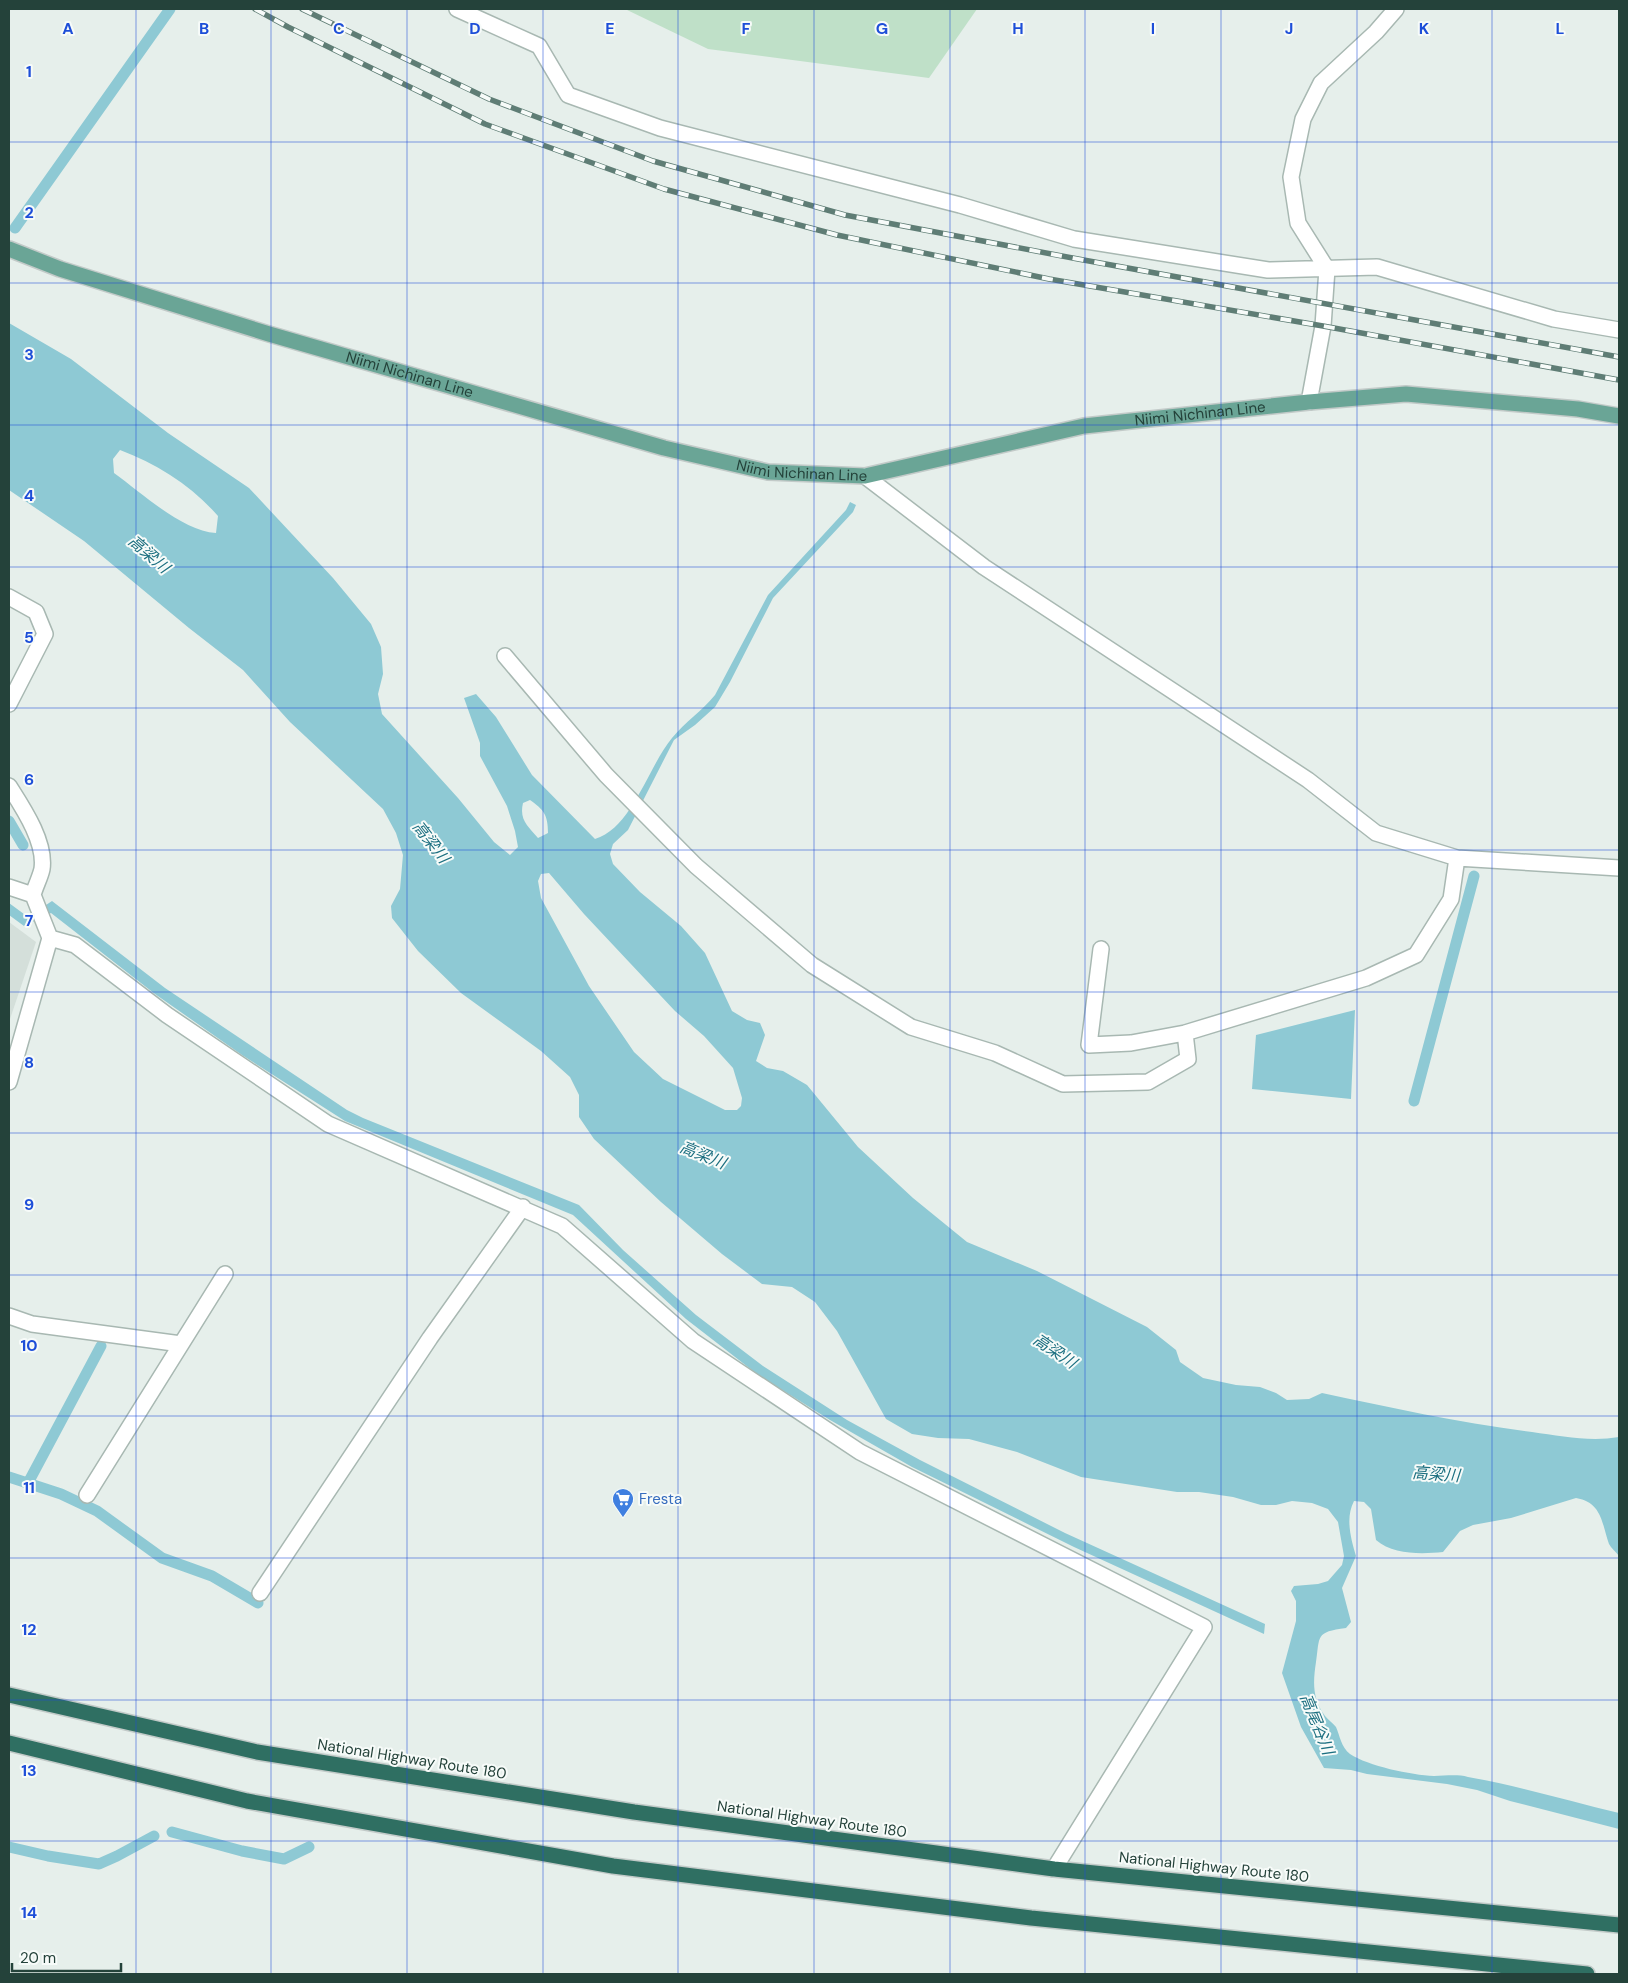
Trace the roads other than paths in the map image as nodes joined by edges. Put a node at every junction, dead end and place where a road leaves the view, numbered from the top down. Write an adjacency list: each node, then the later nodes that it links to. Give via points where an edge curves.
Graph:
1 (457, 9): 4 (street, via 539,46 568,94 660,128 1074,239 1268,270)
2 (1396, 9): 4 (street, via 1321,83 1303,119 1292,177 1298,224)
3 (9, 249): 8 (main road, Niimi Nichinan Line, via 60,269 250,328 664,448 768,472)
4 (1327, 269): 5 (street, via 1376,267 1554,319); 6 (street, via 1323,326)
5 (1619, 330)
6 (1309, 402): 7 (main road, Niimi Nichinan Line, via 1406,394 1578,409); 8 (main road, Niimi Nichinan Line, via 1084,426)
7 (1619, 416)
8 (865, 476): 13 (street, via 984,567 1308,780 1376,833)
9 (9, 597): 11 (street, via 36,612 45,634)
10 (505, 656): 19 (street, via 606,775 696,866 812,965 911,1027 995,1054 1063,1084 1148,1082 1188,1059)
11 (9, 704)
12 (9, 786): 16 (street, via 24,809 42,850 42,869)
13 (1457, 858): 14 (street); 19 (street, via 1452,899 1416,955 1366,978)
14 (1619, 868)
15 (9, 888): 16 (street)
16 (33, 895): 17 (street)
17 (50, 938): 20 (street); 21 (street, via 75,945 167,1015 328,1124)
18 (1101, 949): 19 (street, via 1089,1045 1131,1043)
19 (1185, 1033)
20 (9, 1082)
21 (523, 1207): 26 (street, via 430,1338); 29 (street, via 562,1226 693,1342 860,1452 1204,1627)
22 (224, 1274): 24 (street)
23 (9, 1316): 24 (street, via 32,1324)
24 (181, 1344): 25 (street)
25 (86, 1495)
26 (260, 1593)
27 (9, 1695): 29 (highway, National Highway Route 180, via 257,1752 634,1812)
28 (9, 1744): 31 (highway, via 247,1801 614,1866 1031,1918)
29 (1054, 1869): 30 (highway, National Highway Route 180)
30 (1619, 1925)
31 (1587, 1974)

